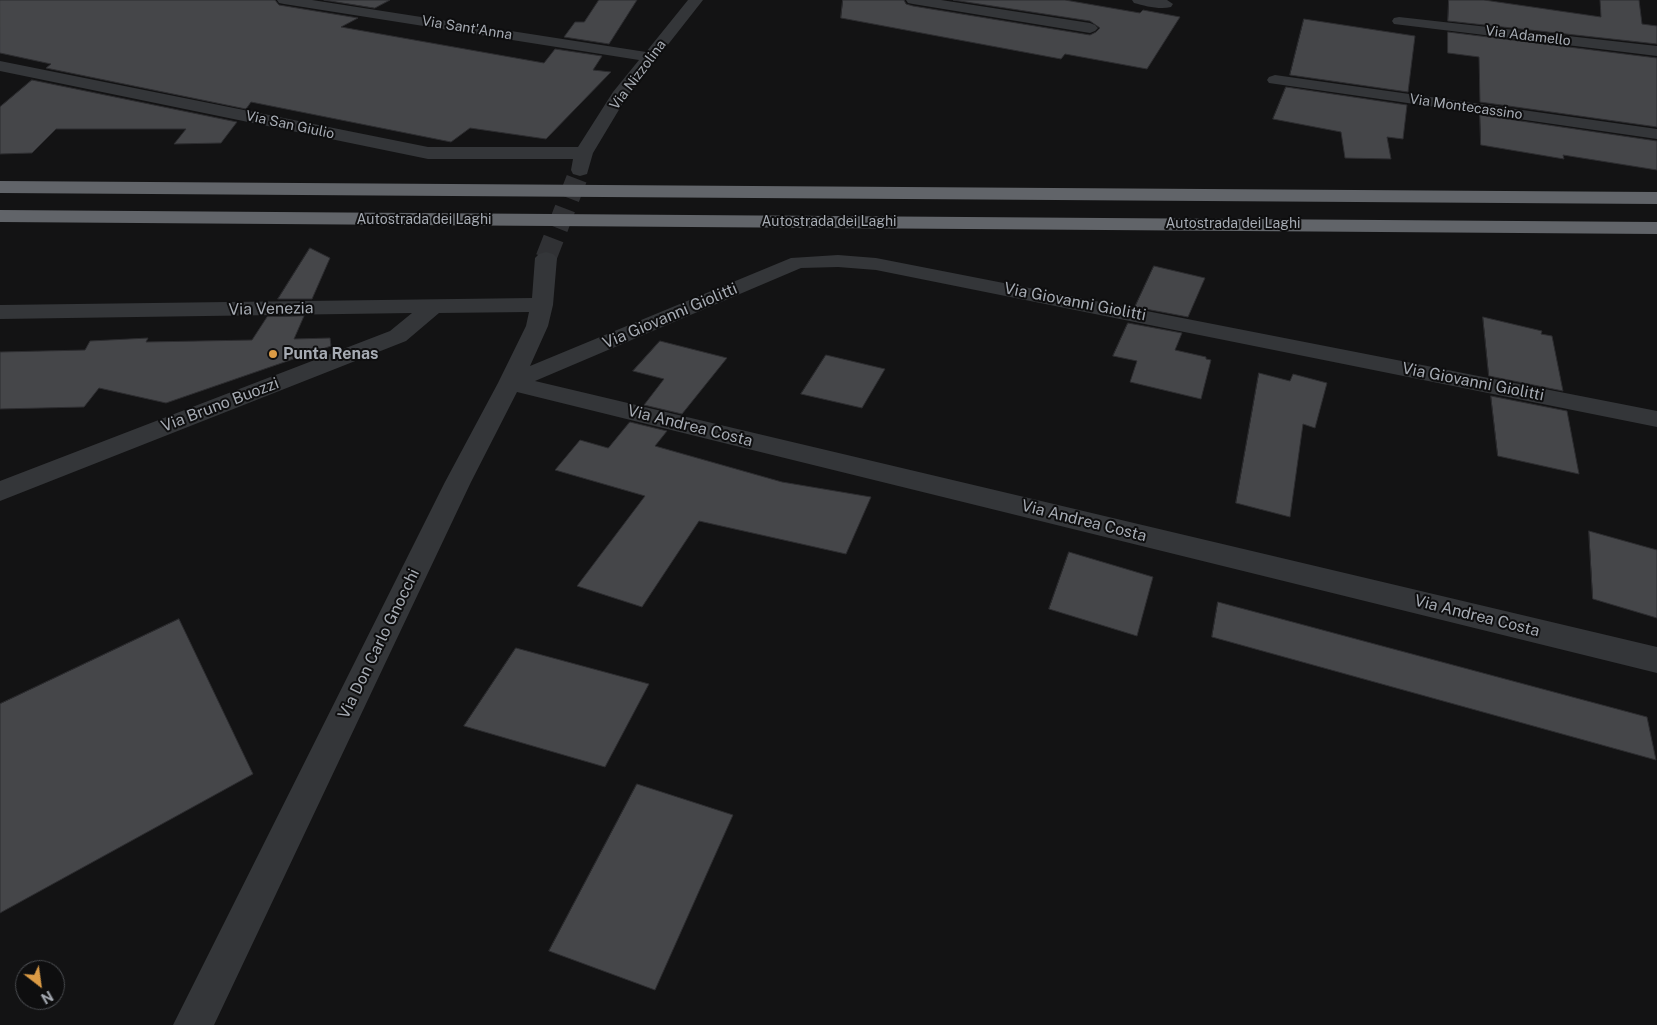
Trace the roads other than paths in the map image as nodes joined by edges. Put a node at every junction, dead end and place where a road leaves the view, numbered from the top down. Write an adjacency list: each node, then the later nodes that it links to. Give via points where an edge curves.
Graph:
1 (284, 0): 9 (street, Via Sant'Anna)
2 (696, 0): 9 (street, Via Nizzolina)
3 (913, 0): 7 (street)
4 (1139, 0): 5 (street)
5 (1166, 4)
6 (1399, 21): 8 (street, Via Adamello)
7 (1090, 28)
8 (1657, 51)
9 (650, 57): 13 (street, Via Nizzolina, via 619,96)
10 (0, 66): 13 (street, Via San Giulio, via 428,154)
11 (1275, 80): 12 (street, Via Montecassino)
12 (1657, 134)
13 (582, 162)
14 (0, 187): 15 (highway, Autostrada dei Laghi)
15 (1657, 198)
16 (0, 216): 17 (highway, Autostrada dei Laghi)
17 (1657, 228)
18 (546, 258): 19 (street, Via Don Carlo Gnocchi)
19 (542, 305): 20 (street, Via Venezia); 22 (street, Via Don Carlo Gnocchi, via 537,326)
20 (433, 307): 21 (street, Via Venezia); 24 (street, Via Bruno Buozzi, via 398,336)
21 (0, 312)
22 (510, 382): 23 (street, Via Giovanni Giolitti, via 798,262 838,261 876,264); 25 (street, Via Andrea Costa); 26 (street, Via Don Carlo Gnocchi)
23 (1657, 419)
24 (0, 491)
25 (1657, 660)
26 (193, 1025)

